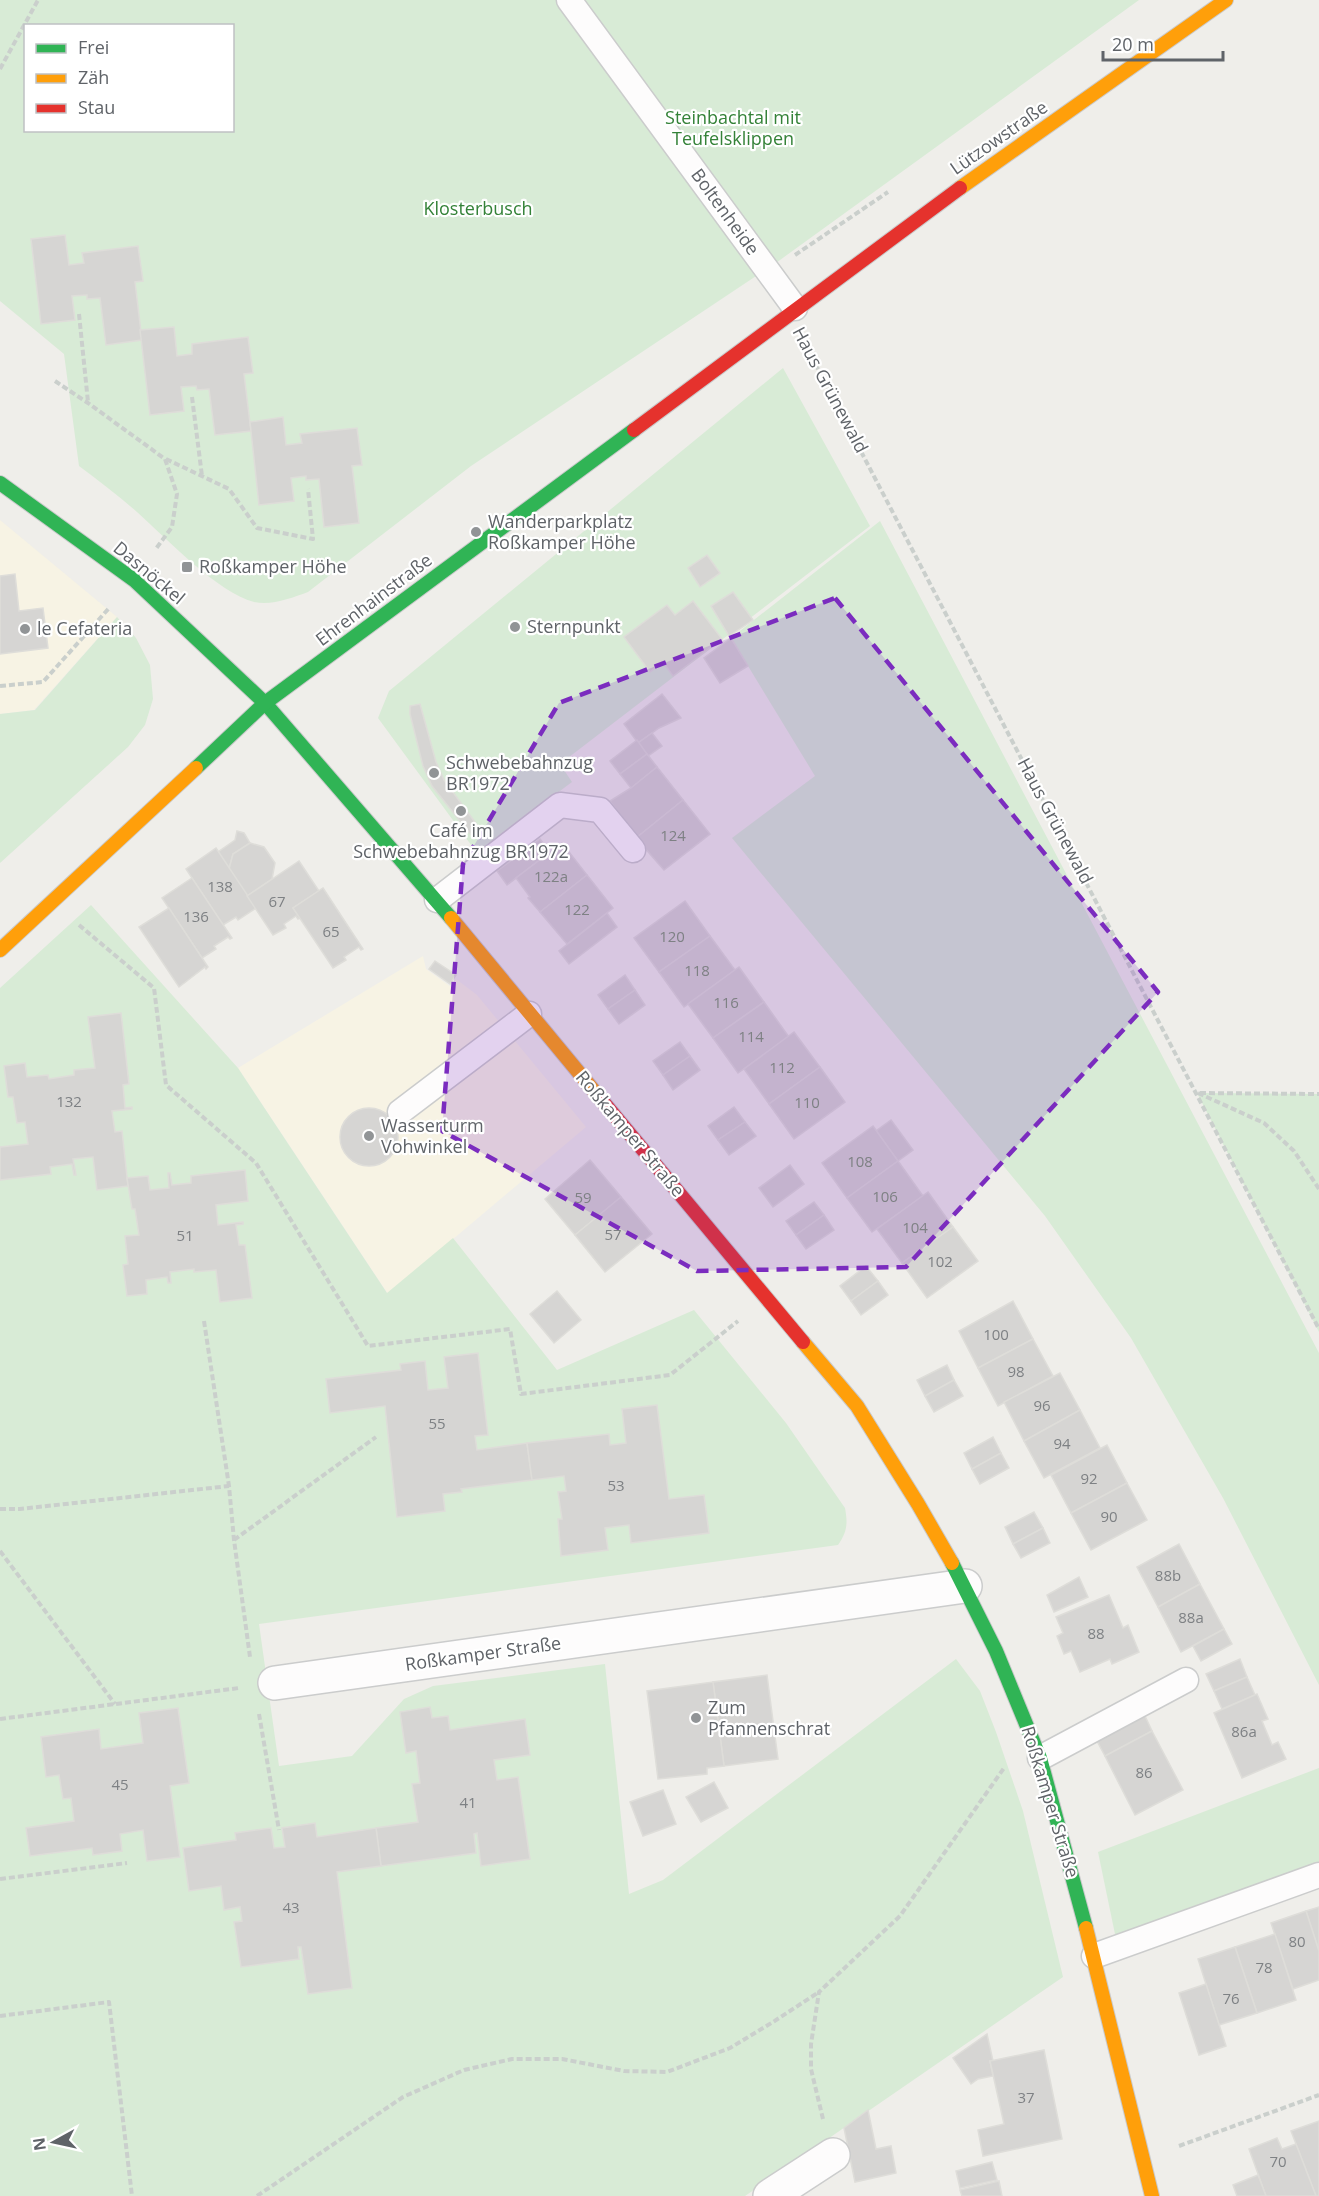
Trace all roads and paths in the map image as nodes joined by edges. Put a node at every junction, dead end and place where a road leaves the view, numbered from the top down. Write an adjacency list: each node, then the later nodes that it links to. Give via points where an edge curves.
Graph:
1 (38, 0): 4 (path)
2 (569, 0): 7 (lane, Boltenheide)
3 (1226, 0): 7 (street, Lützowstraße)
4 (25, 24)
5 (24, 25): 6 (path)
6 (0, 69)
7 (792, 311): 18 (street, Ehrenhainstraße); 24 (path, Haus Grünewald)
8 (79, 314): 11 (path)
9 (55, 381): 11 (path)
10 (192, 397): 13 (path)
11 (88, 403): 12 (path)
12 (165, 459): 13 (path); 16 (path, via 177,494 172,527)
13 (202, 476): 15 (path, via 229,489 257,528 313,539)
14 (0, 483): 16 (street, Dasnöckel)
15 (308, 489)
16 (134, 580): 17 (path, via 43,682); 18 (street, Dasnöckel)
17 (0, 686)
18 (265, 703): 20 (street, Roßkamper Straße); 21 (street, Ehrenhainstraße)
19 (633, 850): 20 (lane, via 600,810 560,805)
20 (437, 900): 23 (street, Roßkamper Straße)
21 (52, 902): 22 (street, Ehrenhainstraße); 28 (path, via 154,988 166,1085 256,1163 368,1347 510,1329 520,1394 670,1375)
22 (0, 951)
23 (530, 1014): 26 (lane); 28 (street, Roßkamper Straße)
24 (1197, 1093): 25 (path); 27 (path, via 1264,1123 1294,1151); 30 (path, Haus Grünewald)
25 (1319, 1094)
26 (400, 1112)
27 (1319, 1189)
28 (767, 1298): 36 (street, Roßkamper Straße, via 857,1406)
29 (204, 1322): 32 (path)
30 (1319, 1329)
31 (376, 1437): 34 (path)
32 (230, 1486): 33 (path); 34 (path)
33 (0, 1509)
34 (234, 1540): 38 (path)
35 (0, 1551): 39 (path)
36 (965, 1586): 38 (street, Roßkamper Straße); 41 (street, Roßkamper Straße)
37 (1186, 1680): 42 (lane)
38 (264, 1684): 39 (path); 43 (path)
39 (115, 1704): 40 (path)
40 (0, 1719)
41 (1029, 1731): 42 (street, Roßkamper Straße); 48 (path, via 900,1916)
42 (1040, 1758): 47 (street, Roßkamper Straße)
43 (279, 1830)
44 (127, 1863): 46 (path)
45 (1319, 1875): 47 (lane)
46 (0, 1879)
47 (1094, 1956): 52 (street, Roßkamper Straße)
48 (819, 1992): 51 (path, via 811,2069); 54 (path, via 730,2048 667,2072 624,2071 562,2059 512,2059 464,2070 402,2097)
49 (0, 2016): 53 (path, via 109,2002)
50 (1319, 2095): 52 (path)
51 (833, 2155): 55 (street)
52 (1143, 2158): 56 (street, Roßkamper Straße)
53 (132, 2196)
54 (257, 2196)
55 (770, 2196)
56 (1152, 2196)

